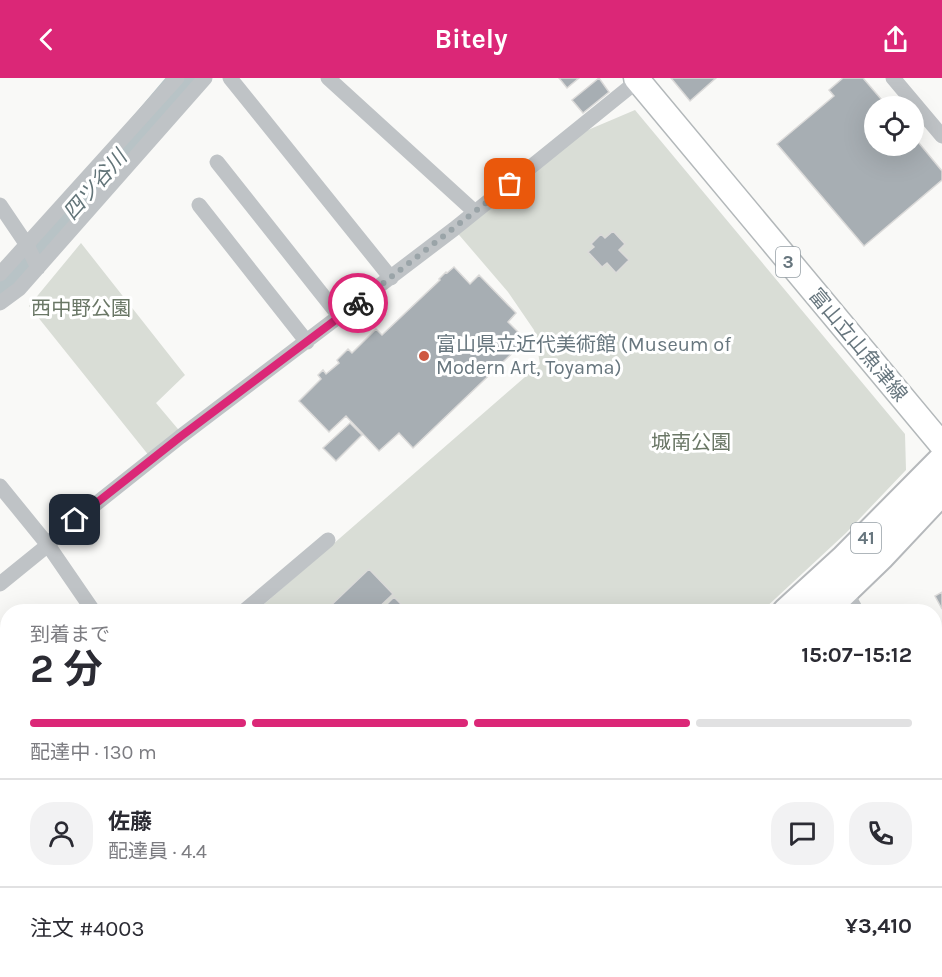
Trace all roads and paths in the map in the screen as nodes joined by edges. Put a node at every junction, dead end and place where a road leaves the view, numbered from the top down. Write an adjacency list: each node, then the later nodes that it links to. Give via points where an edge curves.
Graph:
1 (177, 78): 12 (street)
2 (205, 78): 13 (street)
3 (230, 78): 15 (street)
4 (328, 78): 11 (street)
5 (893, 78): 7 (street)
6 (639, 79): 11 (street); 19 (main road, 富山立山魚津線 / 3)
7 (942, 136)
8 (217, 162): 17 (street)
9 (0, 205): 12 (street)
10 (199, 205): 18 (street)
11 (475, 212): 15 (street)
12 (27, 245): 13 (street); 14 (street)
13 (38, 267): 16 (street)
14 (0, 274)
15 (391, 278): 17 (street)
16 (0, 303)
17 (340, 317): 18 (street)
18 (307, 342): 24 (street, via 180,437)
19 (942, 445)
20 (942, 461): 29 (highway, 41)
21 (0, 486): 24 (street)
22 (942, 490): 26 (highway, 41)
23 (328, 540): 28 (street)
24 (48, 545): 25 (street); 27 (street)
25 (0, 584)
26 (851, 601)
27 (89, 604)
28 (252, 604)
29 (796, 604)

